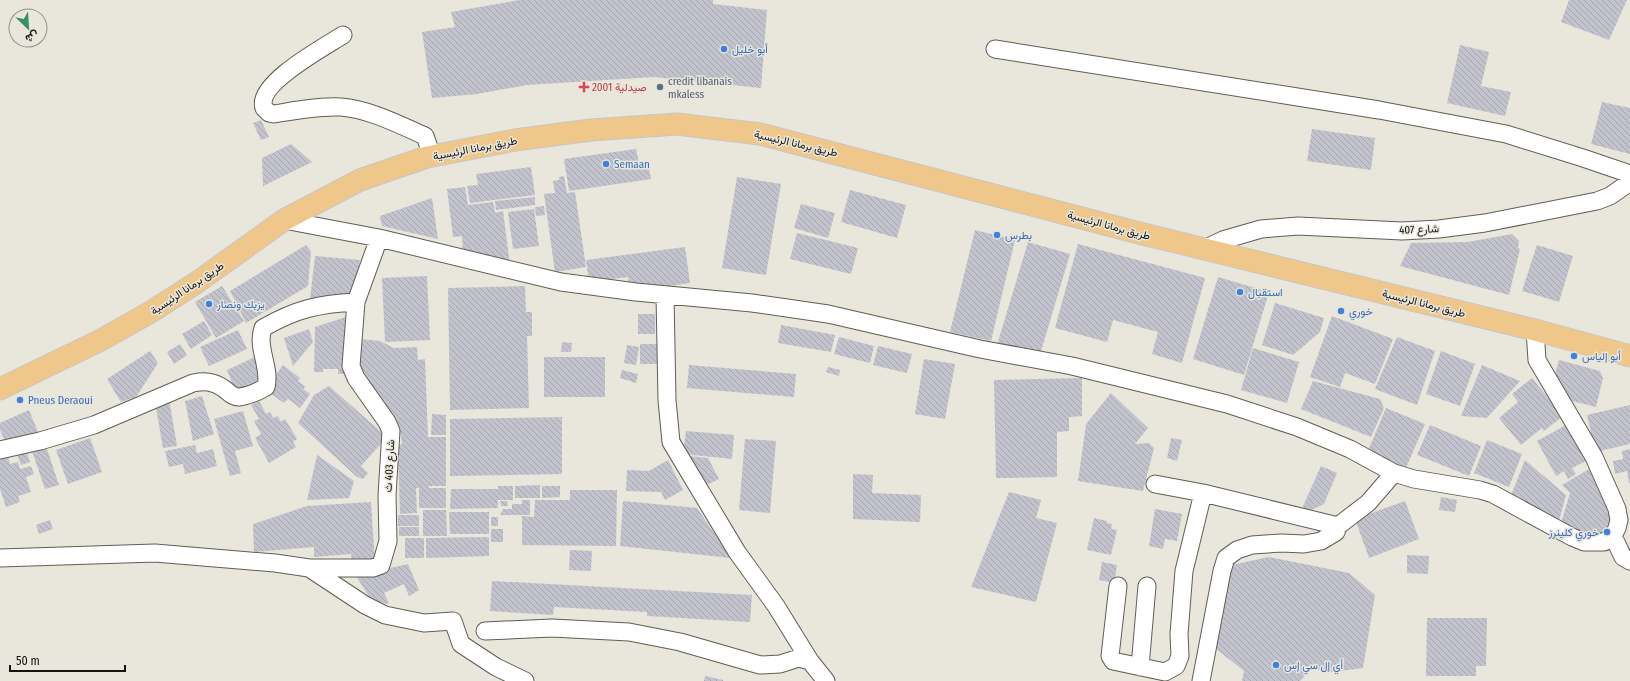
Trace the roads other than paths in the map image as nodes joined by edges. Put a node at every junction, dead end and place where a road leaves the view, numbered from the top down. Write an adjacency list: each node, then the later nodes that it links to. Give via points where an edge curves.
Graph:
1 (343, 35): 3 (street, via 296,64 275,81 263,101 264,108 274,114 322,107 343,107 385,118 426,136)
2 (995, 49): 4 (street, via 1379,110 1506,134)
3 (432, 156): 8 (main road, طريق برمانا الرئيسية, via 360,180); 10 (main road, طريق برمانا الرئيسية, via 515,140 591,130 677,124 760,134)
4 (1630, 174)
5 (1630, 182): 7 (street, شارع 407)
6 (1630, 194): 7 (street)
7 (1610, 196): 10 (street, شارع 407, via 1464,227 1402,231 1282,226 1244,233)
8 (284, 220): 9 (street); 15 (main road, طريق برمانا الرئيسية, via 150,313)
9 (379, 238): 11 (street, via 561,282); 12 (street, شارع 403 ث)
10 (1204, 249): 13 (main road, طريق برمانا الرئيسية)
11 (665, 296): 17 (street, via 752,303 828,314 980,349 1072,366 1228,404 1297,427 1350,449); 28 (street, via 667,400 671,442 736,552 776,606)
12 (356, 302): 16 (street, via 327,303 302,309 263,328 260,337 268,379 266,387 256,392 239,397 207,381 193,383 94,425); 24 (street, شارع 403 ث, via 351,366 356,378 387,422 390,431 388,541 381,565 361,569)
13 (1535, 330): 14 (main road, طريق برمانا الرئيسية); 21 (street, via 1537,360 1594,457 1617,509 1618,520)
14 (1630, 356)
15 (0, 389)
16 (0, 450)
17 (1394, 473): 20 (street, via 1368,503); 21 (street, via 1493,494 1584,542 1604,542)
18 (1155, 484): 19 (street)
19 (1203, 493): 20 (street); 29 (street, via 1184,571 1179,634 1180,656 1176,666 1164,672)
20 (1338, 526): 32 (street, via 1336,532 1321,541 1304,544 1252,545 1237,550 1226,558)
21 (1613, 536): 23 (street, via 1623,556)
22 (0, 558): 24 (street, via 154,554)
23 (1630, 561)
24 (309, 568): 30 (street, via 365,605 385,615 424,623 453,621 461,644 496,667)
25 (1118, 586): 29 (street, via 1110,656 1113,661)
26 (1147, 586): 29 (street)
27 (485, 631): 28 (street, via 552,628 628,632 680,642 760,665 780,664 799,658)
28 (810, 661): 31 (street)
29 (1140, 667)
30 (525, 681)
31 (826, 681)
32 (1201, 681)

